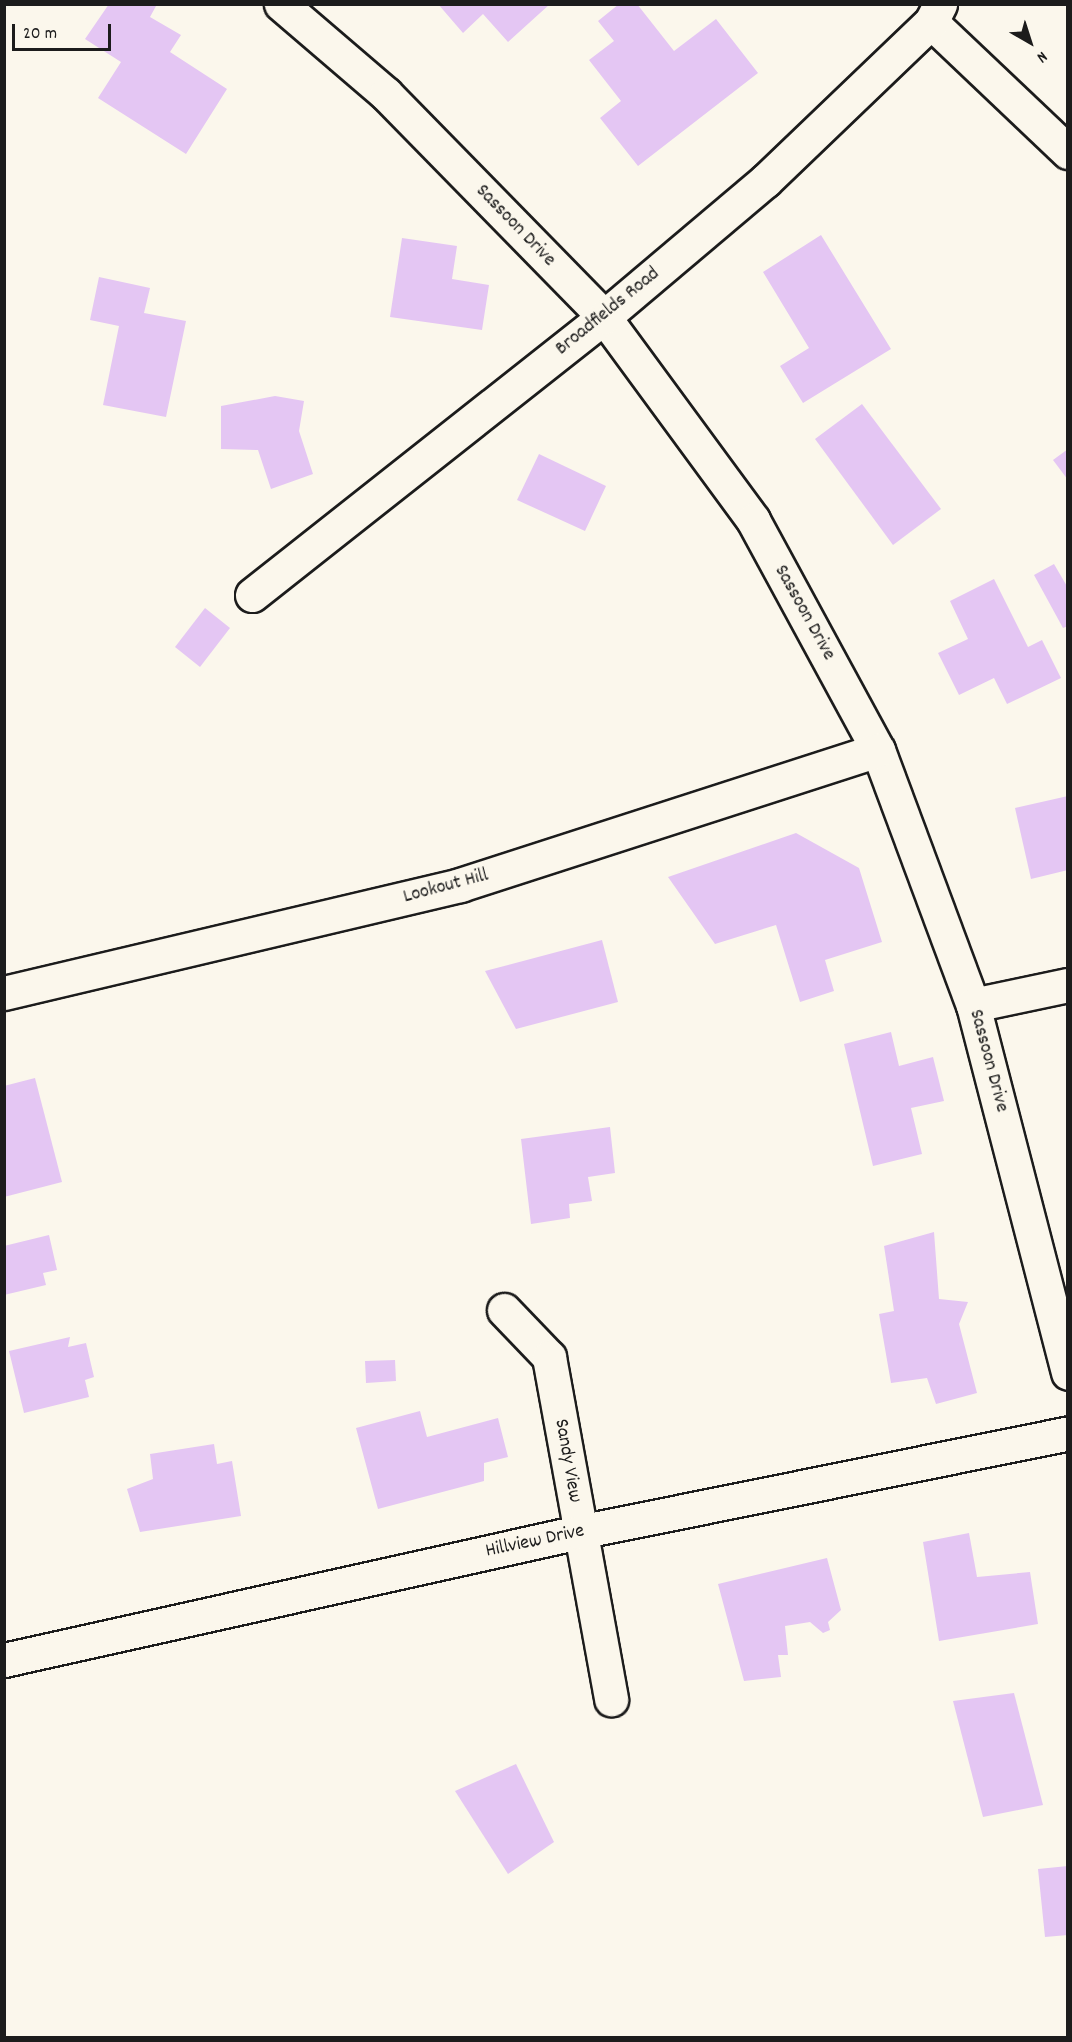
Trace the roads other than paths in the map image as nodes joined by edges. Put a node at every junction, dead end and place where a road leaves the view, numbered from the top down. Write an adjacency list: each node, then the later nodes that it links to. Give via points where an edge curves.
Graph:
1 (281, 4): 4 (street, Sassoon Drive, via 386,94)
2 (936, 13): 3 (street); 4 (street, Broadfields Road, via 765,181)
3 (1068, 152)
4 (604, 317): 5 (street, Broadfields Road); 6 (street, Sassoon Drive, via 753,520)
5 (252, 594)
6 (878, 750): 8 (street, Lookout Hill, via 459,885); 9 (street, Sassoon Drive)
7 (1068, 985): 9 (street)
8 (4, 993)
9 (973, 1005): 11 (street, Sassoon Drive)
10 (504, 1310): 13 (street, Sandy View, via 549,1357)
11 (1068, 1373)
12 (1068, 1432): 13 (street, Hillview Drive)
13 (579, 1532): 14 (street, Hillview Drive); 15 (street, Sandy View)
14 (4, 1660)
15 (611, 1699)

